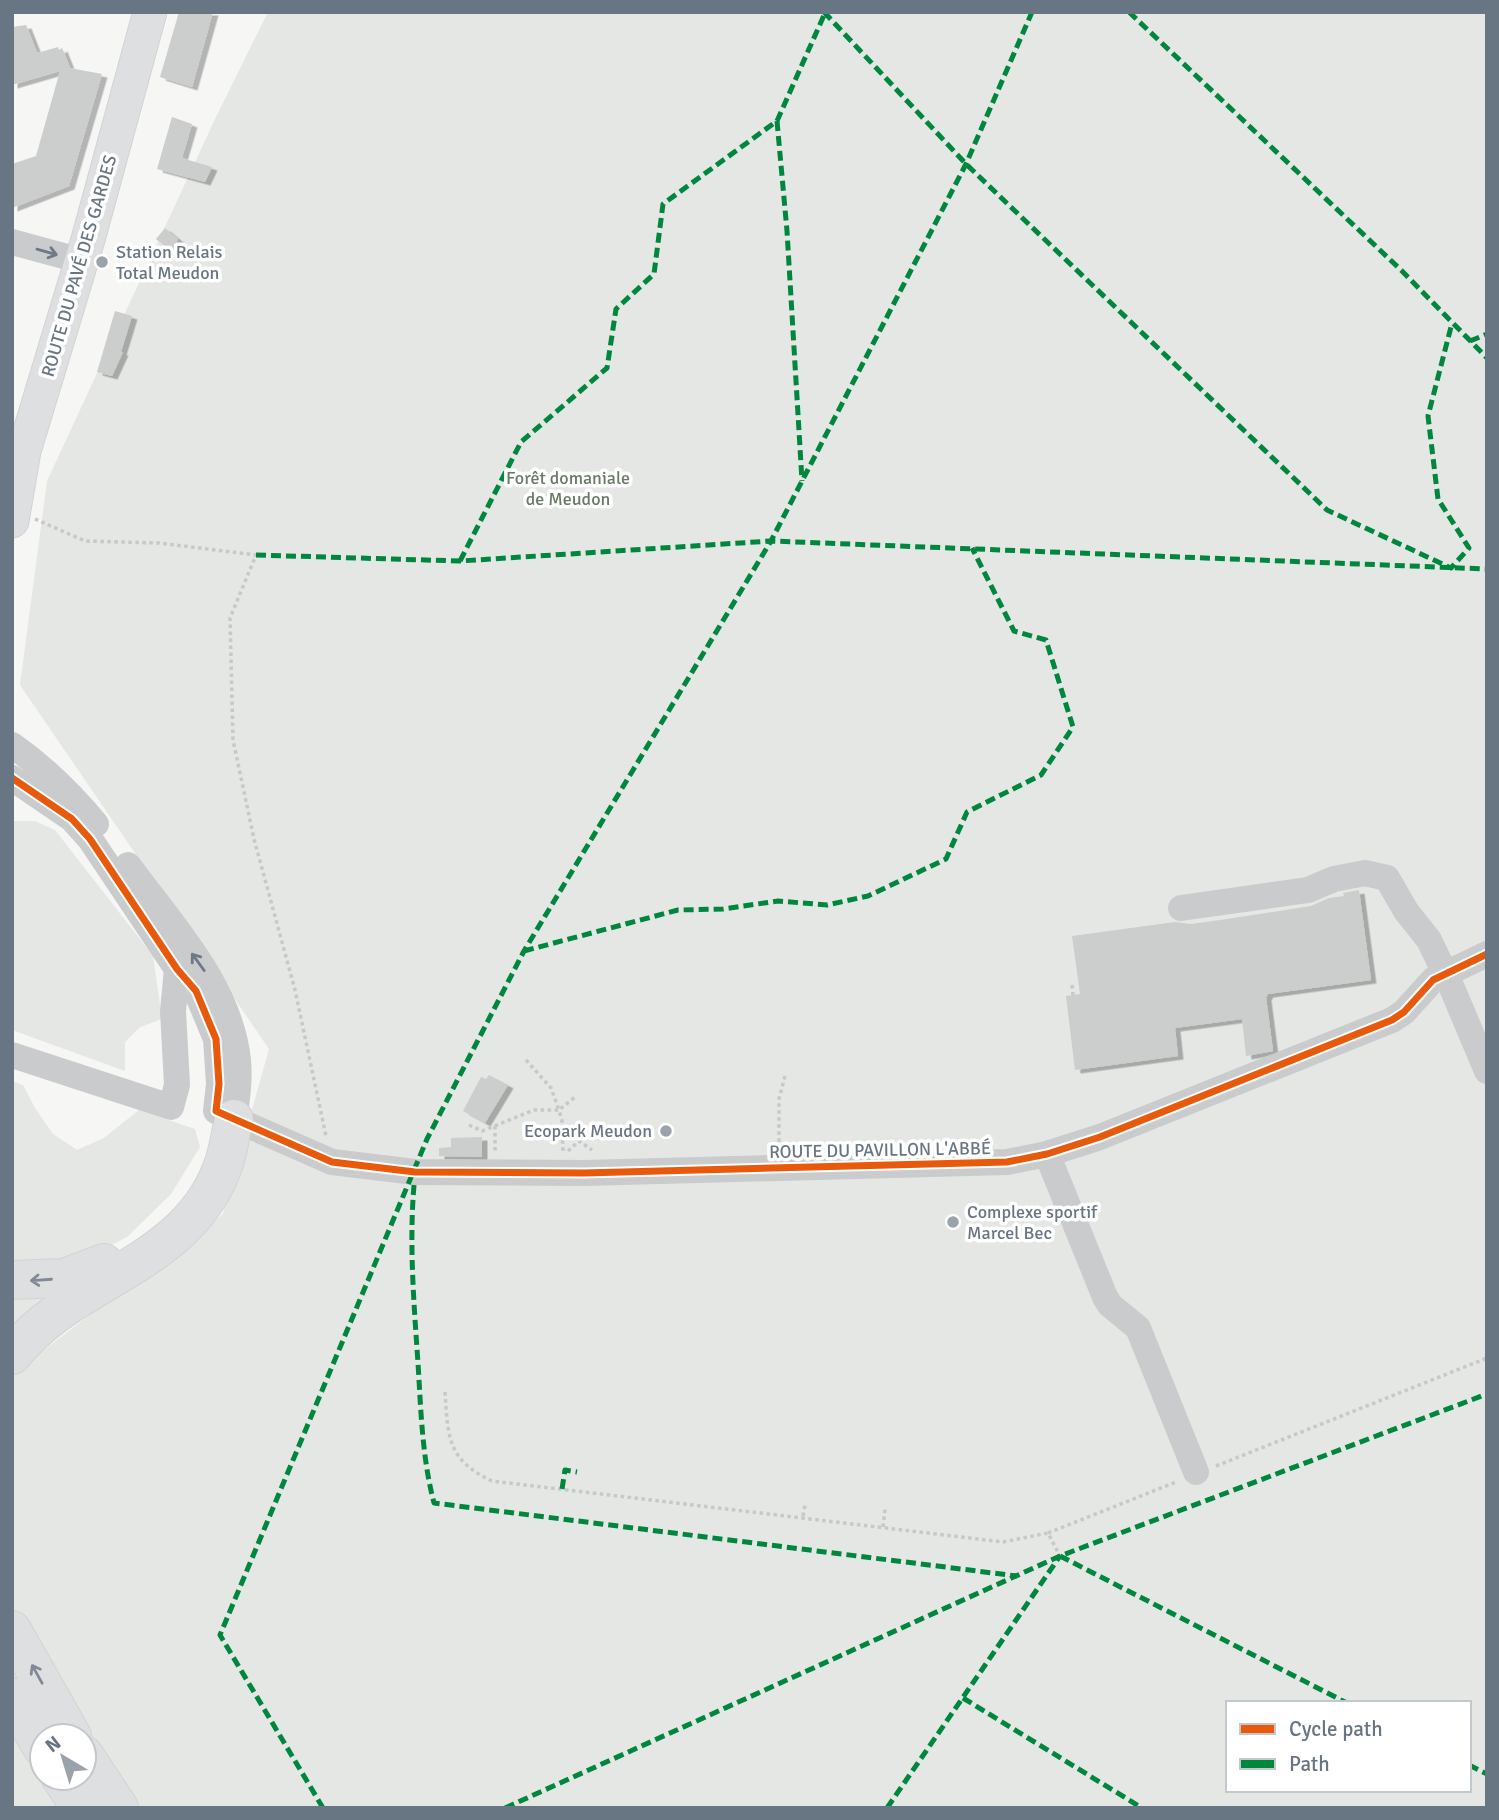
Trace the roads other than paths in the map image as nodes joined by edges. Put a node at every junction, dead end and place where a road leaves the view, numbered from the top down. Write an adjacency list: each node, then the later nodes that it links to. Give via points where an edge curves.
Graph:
1 (150, 12): 3 (main road, ROUTE DU PAVÉ DES GARDES)
2 (14, 243): 3 (street, one-way to 3)
3 (82, 261): 4 (main road, ROUTE DU PAVÉ DES GARDES, via 24,451)
4 (14, 510)
5 (12, 745): 15 (street, one-way to 5, via 238,1090 236,1051 232,1030 208,975 70,793)
6 (12, 778): 8 (street)
7 (12, 799): 8 (street)
8 (48, 801): 11 (street, via 90,839)
9 (1181, 908): 12 (street, via 1308,890 1365,873 1376,875 1387,878 1429,940)
10 (1487, 954): 12 (street, ROUTE DU PAVILLON L'ABBÉ)
11 (177, 969): 13 (street, via 173,1011 177,1085 171,1107); 15 (street, via 196,991 216,1039)
12 (1444, 974): 14 (street); 16 (street, ROUTE DU PAVILLON L'ABBÉ, via 1392,1020)
13 (12, 1055)
14 (1487, 1071)
15 (225, 1115): 16 (street, ROUTE DU PAVILLON L'ABBÉ, via 331,1162 415,1172 994,1164); 17 (highway, one-way to 17, via 188,1192 151,1236 80,1273 40,1281); 18 (highway, via 220,1173 178,1234 142,1261 65,1305)
16 (1047, 1154): 19 (street, via 1105,1297 1138,1328)
17 (12, 1280)
18 (12, 1354)
19 (1198, 1473)
20 (12, 1630): 22 (highway, one-way to 20)
21 (12, 1697): 23 (highway)
22 (64, 1722)
23 (28, 1724)
24 (98, 1776): 27 (highway)
25 (70, 1792): 26 (highway)
26 (81, 1808)
27 (119, 1808)

